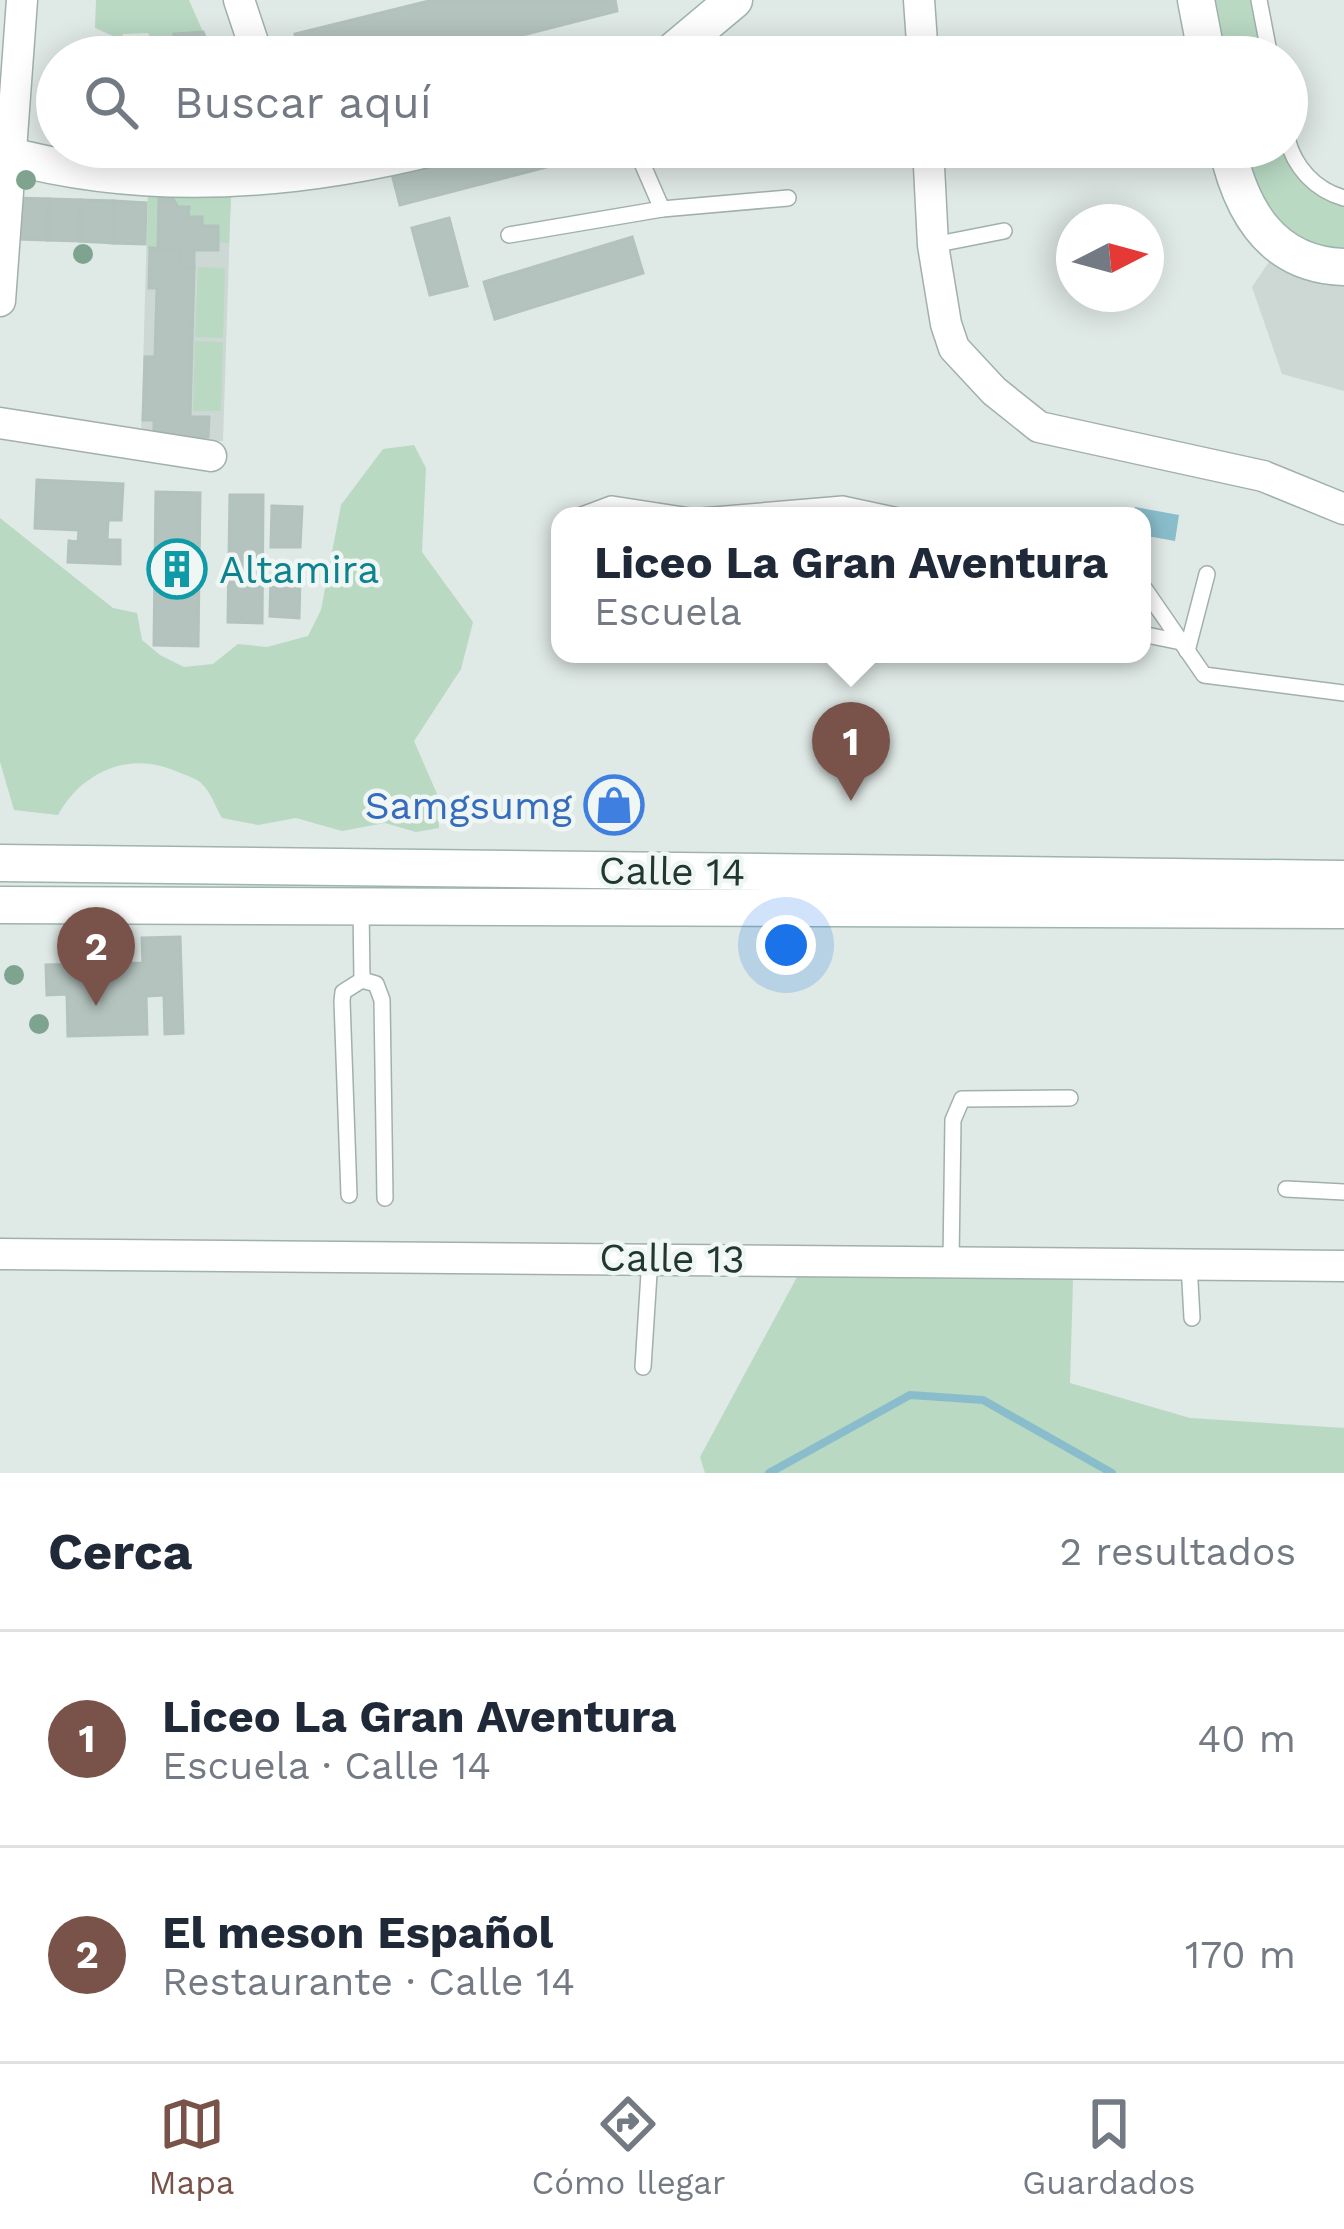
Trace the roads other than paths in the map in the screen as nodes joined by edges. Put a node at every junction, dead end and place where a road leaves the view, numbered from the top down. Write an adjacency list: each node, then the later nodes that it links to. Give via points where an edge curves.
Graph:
1 (22, 0): 12 (street)
2 (239, 0): 7 (street)
3 (919, 0): 9 (street)
4 (1196, 0): 10 (main road)
5 (1259, 0): 11 (lane)
6 (714, 8): 8 (main road)
7 (250, 36)
8 (687, 36)
9 (921, 36)
10 (1204, 36)
11 (1266, 36)
12 (5, 155): 13 (main road); 27 (street)
13 (36, 160)
14 (87, 168): 15 (main road, via 241,180)
15 (272, 168)
16 (643, 168): 22 (lane)
17 (929, 168): 25 (street)
18 (1233, 168): 26 (main road, via 1263,233 1296,257)
19 (1301, 168): 21 (lane)
20 (788, 198): 22 (lane)
21 (1344, 198)
22 (662, 209): 24 (lane)
23 (1004, 232): 25 (lane)
24 (509, 235)
25 (934, 245): 32 (street, via 954,348 1039,427 1263,476)
26 (1344, 267)
27 (1, 280)
28 (0, 423): 29 (street)
29 (212, 455)
30 (817, 507): 31 (lane)
31 (853, 507)
32 (1344, 509)
33 (1207, 574): 36 (lane)
34 (1151, 598): 36 (lane)
35 (1151, 637): 36 (lane)
36 (1184, 646): 37 (lane, via 1204,675)
37 (1344, 692)
38 (0, 863): 39 (main road, Calle 14)
39 (1344, 879)
40 (0, 905): 41 (main road, Calle 14)
41 (361, 906): 42 (main road, Calle 14); 43 (lane)
42 (1344, 910)
43 (362, 980): 47 (lane, via 342,1001); 48 (lane, via 376,984 382,1000)
44 (1070, 1098): 51 (lane, via 962,1100 952,1120)
45 (1286, 1189): 46 (lane)
46 (1344, 1192)
47 (349, 1195)
48 (385, 1198)
49 (0, 1254): 50 (street, Calle 13)
50 (650, 1258): 51 (street, Calle 13); 55 (lane)
51 (951, 1261): 52 (street, Calle 13)
52 (1189, 1264): 53 (street, Calle 13); 54 (lane)
53 (1344, 1265)
54 (1192, 1318)
55 (643, 1367)

